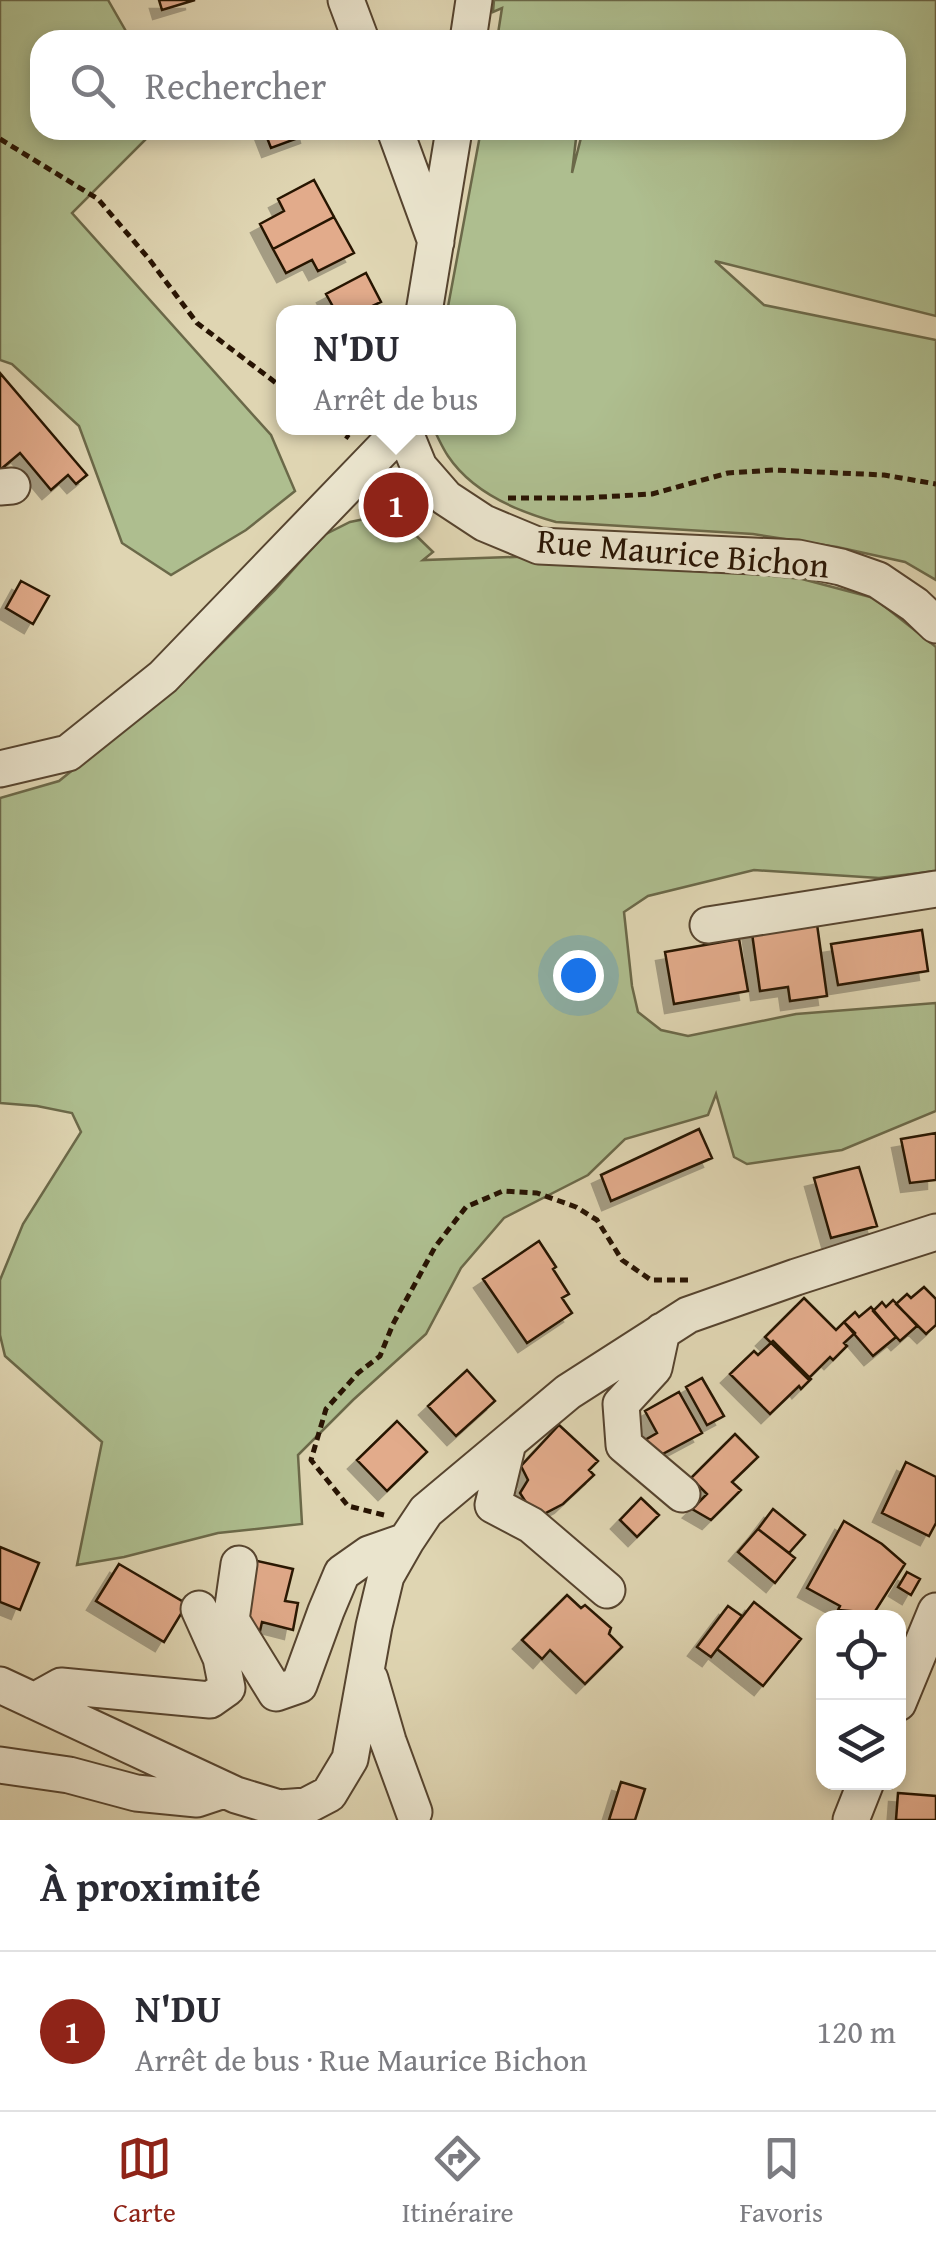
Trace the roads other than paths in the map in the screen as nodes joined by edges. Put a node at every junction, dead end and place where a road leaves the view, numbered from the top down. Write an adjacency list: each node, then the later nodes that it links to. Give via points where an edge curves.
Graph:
1 (346, 0): 3 (street)
2 (474, 0): 4 (street)
3 (357, 30)
4 (470, 30)
5 (399, 140): 7 (street)
6 (453, 140): 7 (street)
7 (437, 244): 8 (street)
8 (425, 305)
9 (397, 435): 12 (street, via 163,677 68,753)
10 (407, 435): 11 (street, Rue Maurice Bichon, via 419,467 446,498 539,546 798,558 878,580)
11 (936, 624)
12 (0, 769)
13 (936, 889): 14 (street)
14 (708, 925)
15 (936, 1232): 16 (street, via 744,1295)
16 (662, 1331): 17 (street, via 568,1392); 18 (street, via 654,1368 620,1404 624,1445)
17 (508, 1443): 19 (street, via 426,1511); 21 (street, via 493,1506 531,1525)
18 (682, 1494)
19 (406, 1541): 20 (street, via 369,1554 342,1574 299,1685 276,1693 231,1620); 24 (street, via 386,1576)
20 (239, 1564)
21 (607, 1590)
22 (200, 1609): 27 (street, via 227,1688 210,1700 61,1686)
23 (936, 1610): 26 (street)
24 (367, 1668): 29 (street, via 350,1760 329,1794 306,1806 280,1808); 31 (street)
25 (1, 1685): 27 (street)
26 (899, 1700)
27 (34, 1701): 29 (street)
28 (0, 1764): 29 (street, via 136,1793 198,1800)
29 (224, 1790)
30 (863, 1790): 32 (street)
31 (414, 1812)
32 (851, 1820)

